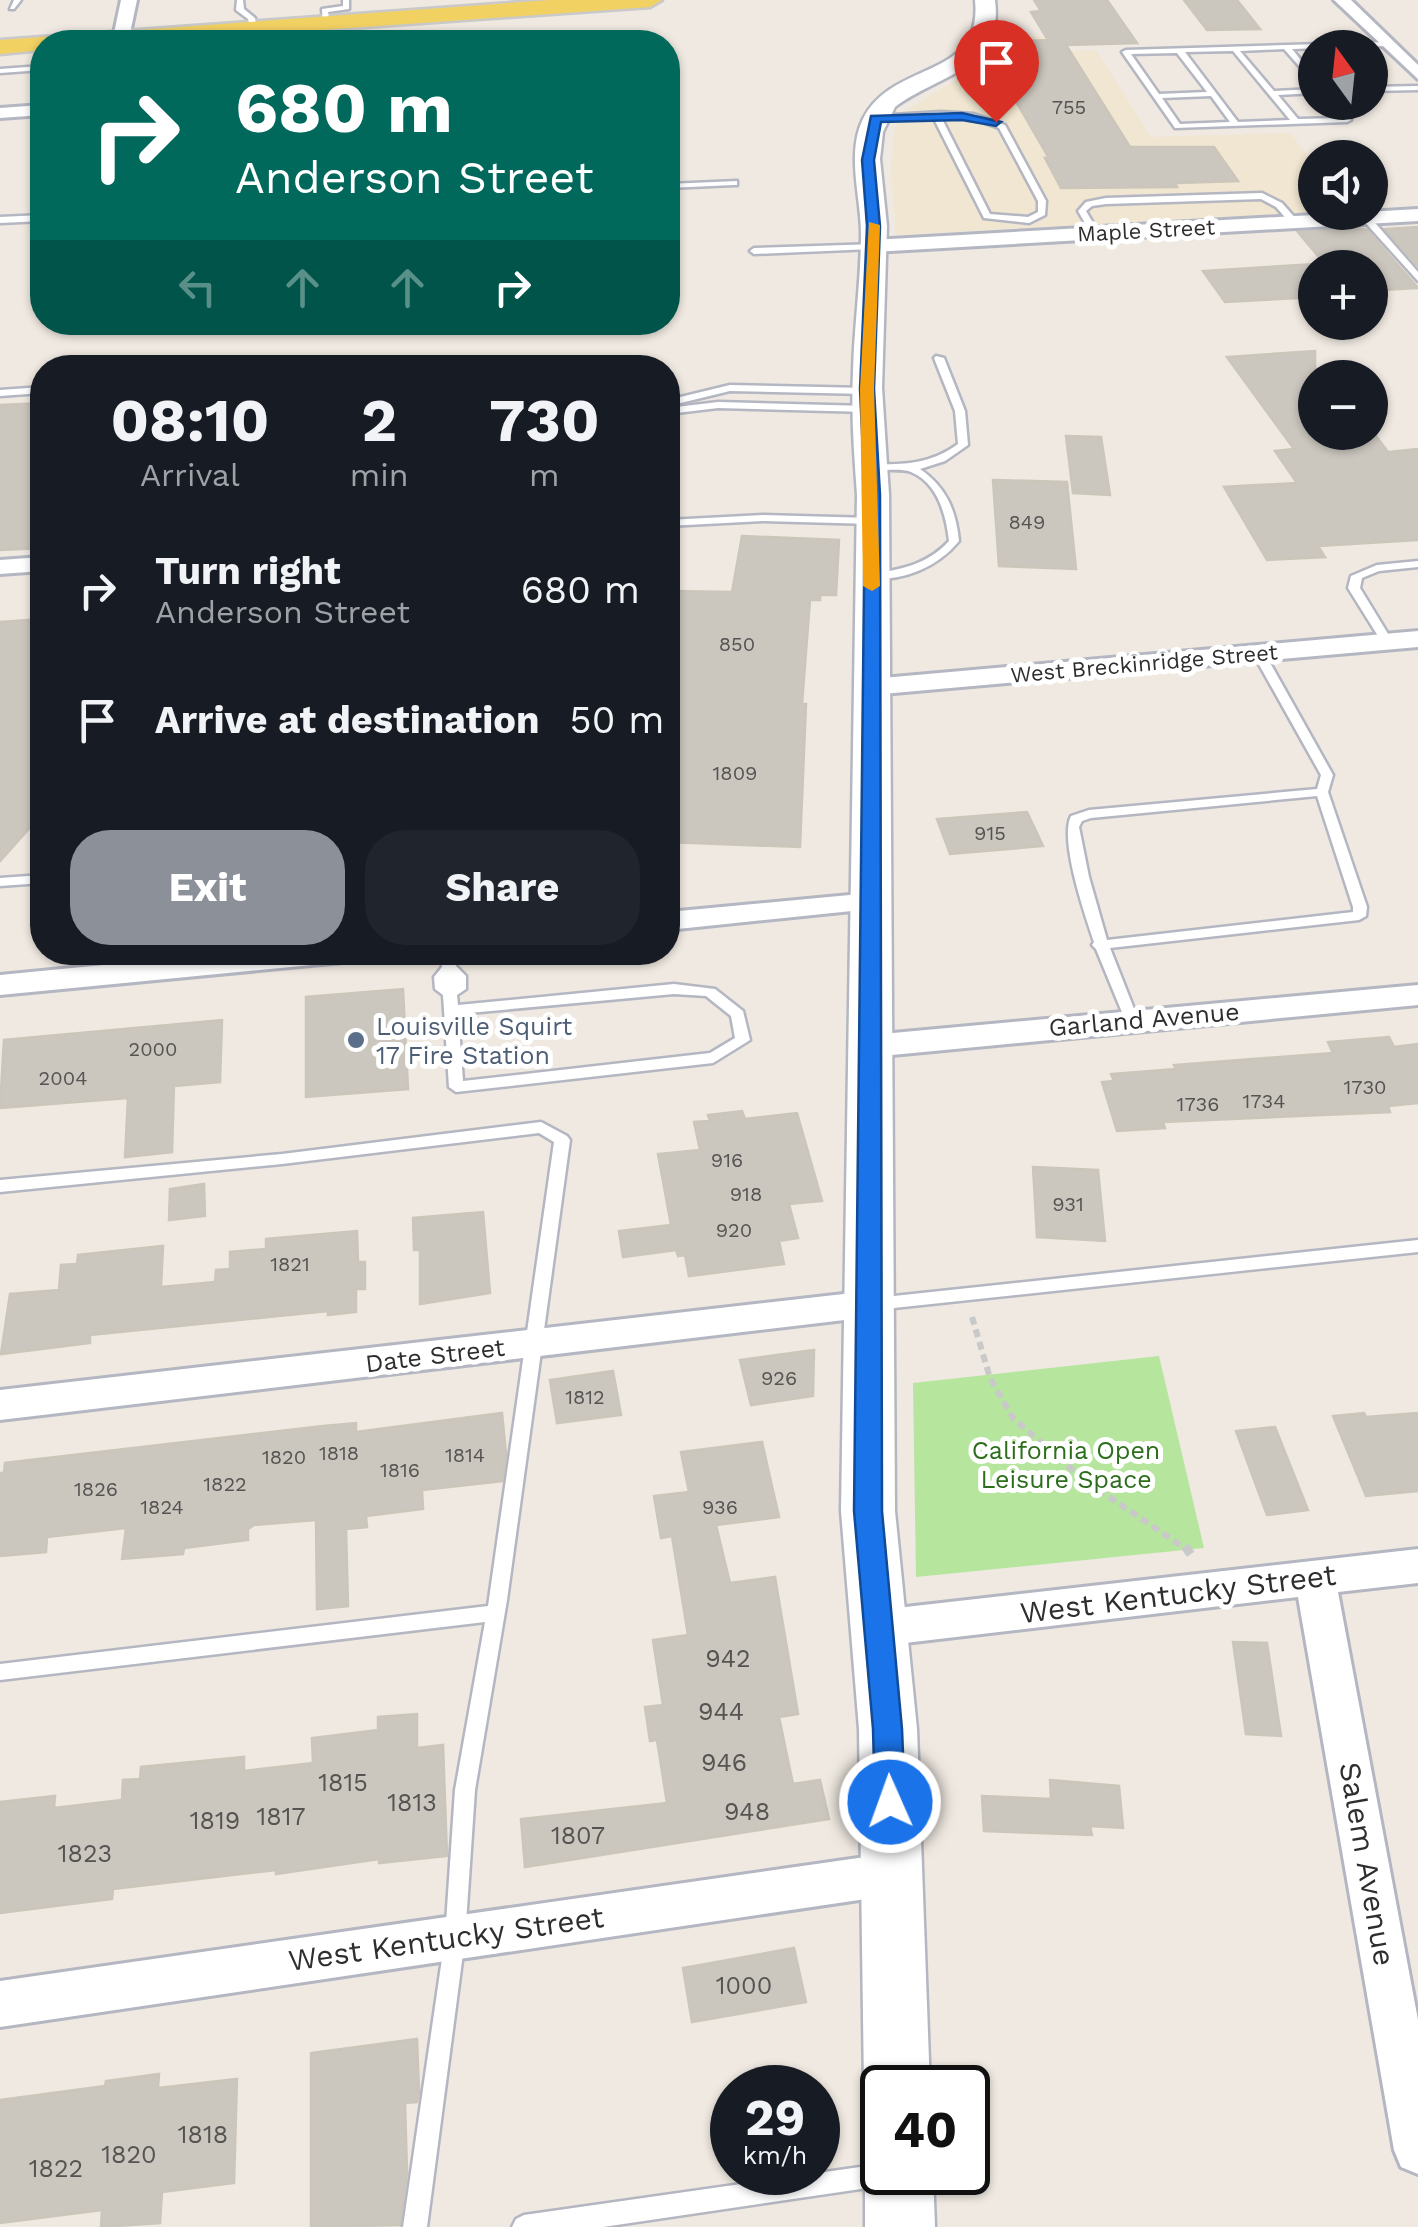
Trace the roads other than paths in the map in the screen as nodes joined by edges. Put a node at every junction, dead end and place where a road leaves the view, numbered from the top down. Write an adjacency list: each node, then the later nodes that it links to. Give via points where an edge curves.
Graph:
1 (128, 0): 10 (street)
2 (240, 0): 9 (lane)
3 (346, 0): 8 (lane, via 346,8 324,10)
4 (637, 0): 5 (main road); 8 (main road)
5 (650, 0)
6 (985, 0): 34 (street, via 987,31 978,46 900,94)
7 (1342, 0): 14 (street)
8 (326, 23): 13 (main road)
9 (254, 28): 11 (main road); 12 (main road)
10 (120, 30)
11 (236, 30)
12 (262, 30)
13 (296, 30)
14 (1372, 30)
15 (30, 45): 16 (main road)
16 (0, 46)
17 (1388, 46): 25 (street)
18 (1286, 48): 19 (lane); 20 (lane); 22 (lane)
19 (1298, 48)
20 (1236, 49): 21 (lane); 29 (lane)
21 (1180, 50): 30 (lane); 31 (lane, via 1126,52)
22 (1298, 62)
23 (30, 69): 24 (lane)
24 (0, 71)
25 (1418, 74)
26 (1418, 88): 27 (lane)
27 (1388, 89)
28 (1298, 91): 29 (lane)
29 (1272, 92): 37 (lane)
30 (1213, 94): 31 (lane); 38 (lane)
31 (1157, 96): 38 (lane, via 1178,126)
32 (30, 111): 33 (street)
33 (0, 113)
34 (876, 118): 35 (lane); 49 (street, via 868,160)
35 (937, 118): 35 (lane, via 984,119 1002,127 1042,212 1029,220 987,216)
36 (1347, 120): 37 (lane)
37 (1296, 122): 38 (lane)
38 (1236, 124)
39 (734, 183): 40 (lane)
40 (680, 185)
41 (1418, 215): 42 (street, Maple Street)
42 (1388, 217)
43 (30, 219): 44 (lane)
44 (0, 220)
45 (1294, 222): 46 (street, Maple Street); 48 (street, Maple Street); 48 (lane, via 1262,196 1106,201 1082,211)
46 (1298, 222)
47 (1376, 230): 51 (lane)
48 (1095, 233): 49 (street, Maple Street)
49 (873, 246): 50 (lane); 56 (street)
50 (754, 251)
51 (1418, 278)
52 (939, 358): 59 (lane, via 960,412 963,445 946,459)
53 (30, 391): 54 (lane)
54 (0, 393)
55 (680, 399): 56 (lane, via 730,388)
56 (867, 400): 57 (lane); 58 (street)
57 (680, 410)
58 (871, 466): 59 (lane); 60 (street)
59 (914, 469): 65 (lane, via 952,509 954,540 909,574)
60 (872, 521): 61 (lane); 65 (street)
61 (680, 522)
62 (1418, 564): 67 (lane, via 1357,576 1354,588)
63 (30, 565): 64 (street)
64 (0, 567)
65 (872, 577): 69 (street)
66 (1418, 639): 67 (street, West Breckinridge Street)
67 (1387, 642): 68 (street, West Breckinridge Street)
68 (1258, 652): 69 (street, West Breckinridge Street); 70 (lane, via 1328,775)
69 (871, 687): 73 (street)
70 (1322, 792): 75 (lane, via 1076,819 1080,880); 75 (lane, via 1358,916)
71 (30, 879): 72 (lane)
72 (0, 882)
73 (871, 902): 74 (street); 82 (street)
74 (680, 920)
75 (1100, 944): 81 (lane)
76 (171, 965): 78 (street)
77 (446, 965): 80 (lane, via 442,990 450,993)
78 (0, 986)
79 (1418, 995): 81 (street, Garland Avenue)
80 (450, 1010): 80 (lane, via 456,1087 713,1058 742,1040 738,1014 710,992 674,989)
81 (1131, 1020): 82 (street, Garland Avenue)
82 (871, 1046): 85 (street)
83 (0, 1186): 86 (lane, via 541,1127 562,1140)
84 (1418, 1246): 85 (lane)
85 (870, 1304): 86 (street, Date Street); 91 (street, via 868,1511)
86 (533, 1343): 87 (street, Date Street); 90 (lane)
87 (0, 1405)
88 (1418, 1566): 89 (street, West Kentucky Street)
89 (1315, 1578): 91 (street, West Kentucky Street); 97 (street, Salem Avenue)
90 (496, 1613): 92 (lane); 94 (lane, via 465,1790)
91 (879, 1628): 93 (street)
92 (0, 1672)
93 (893, 1874): 94 (street, West Kentucky Street); 96 (street)
94 (455, 1938): 95 (street, West Kentucky Street); 100 (lane)
95 (0, 2004)
96 (897, 2065)
97 (1418, 2150)
98 (860, 2178): 101 (lane)
99 (899, 2195): 102 (street)
100 (416, 2227)
101 (524, 2227)
102 (900, 2227)

